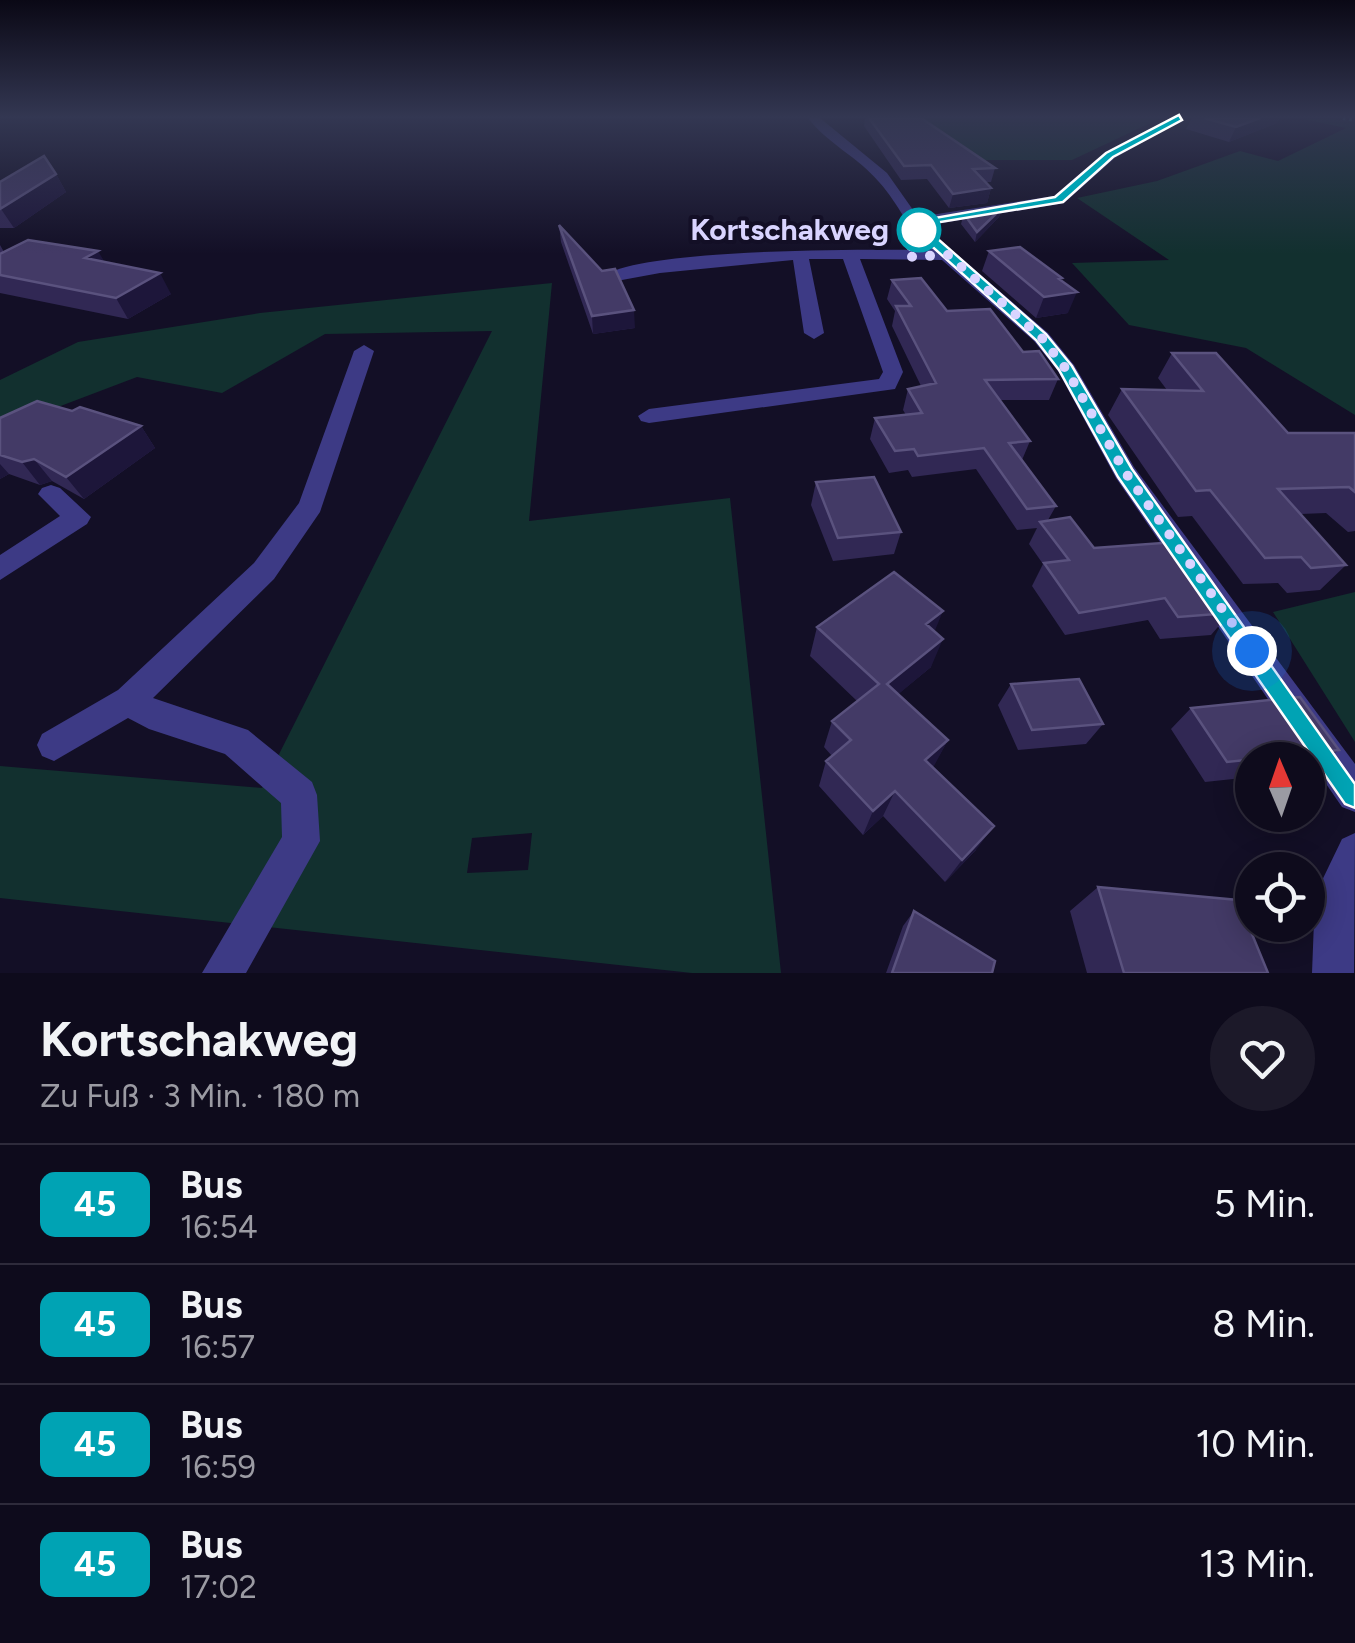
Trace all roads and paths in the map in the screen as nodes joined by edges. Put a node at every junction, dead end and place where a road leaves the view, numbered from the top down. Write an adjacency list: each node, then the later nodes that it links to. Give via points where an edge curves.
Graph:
1 (866, 163): 3 (street, via 883,177)
2 (1100, 163): 3 (street, via 1059,200)
3 (912, 223): 5 (street)
4 (800, 254): 6 (street); 7 (street); 8 (street)
5 (948, 255): 6 (street); 15 (street, via 1041,337 1066,369 1125,472)
6 (850, 256): 10 (street, via 893,372 887,384)
7 (611, 277)
8 (814, 333)
9 (364, 351): 13 (street, via 311,506 264,571)
10 (649, 416)
11 (51, 494): 12 (street, via 78,517)
12 (0, 569)
13 (129, 700): 14 (street); 17 (street, via 149,714 236,740 299,795 300,841)
14 (54, 745)
15 (1355, 794)
16 (1355, 852): 18 (street, via 1335,895)
17 (223, 973)
18 (1333, 973)

